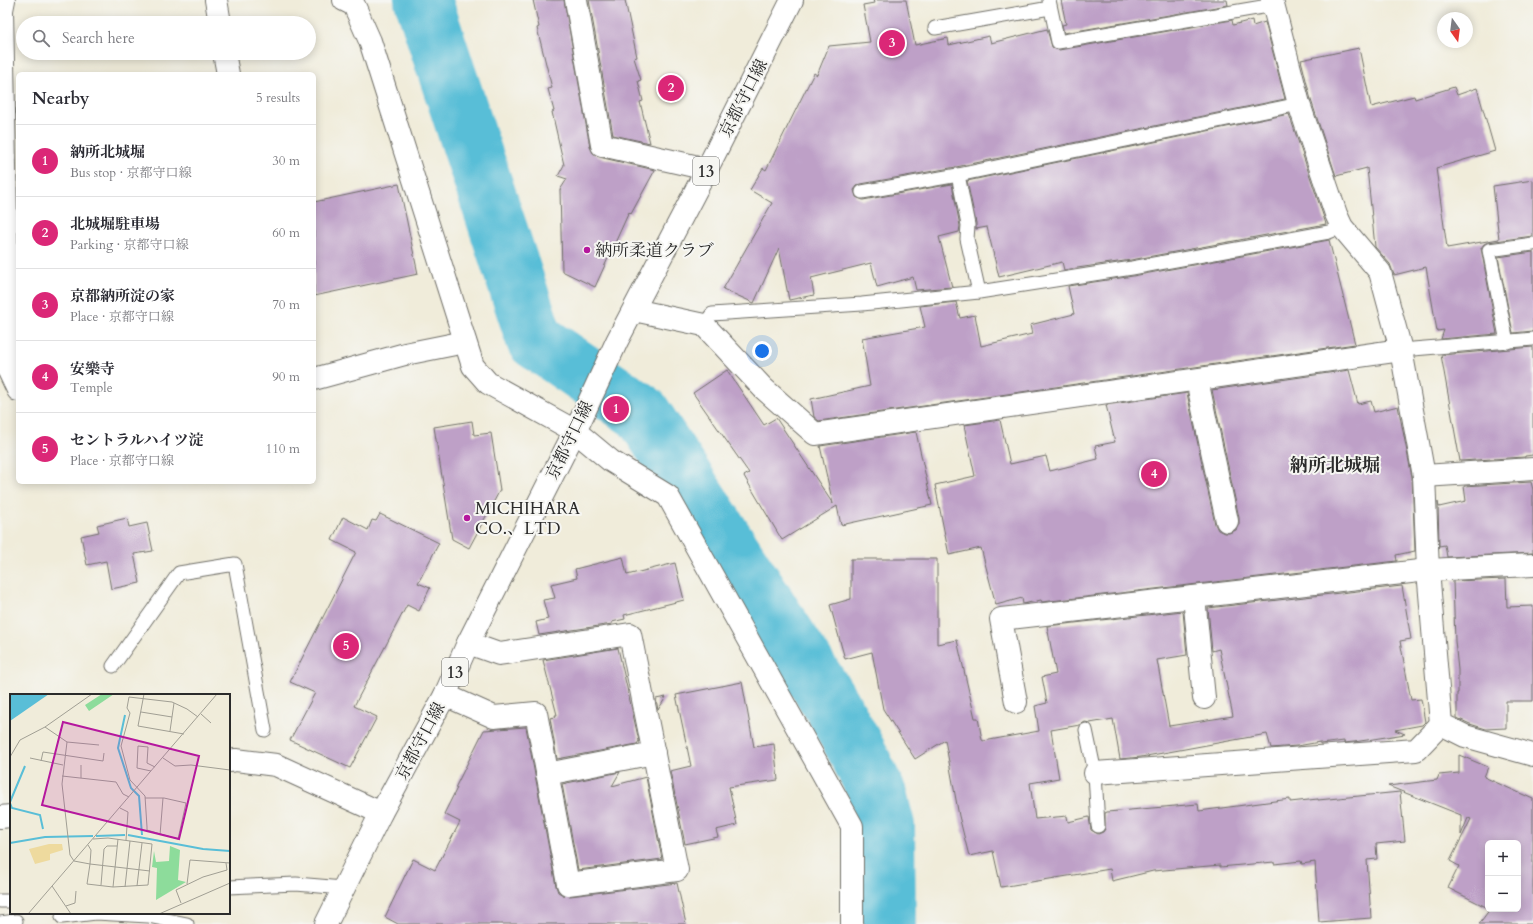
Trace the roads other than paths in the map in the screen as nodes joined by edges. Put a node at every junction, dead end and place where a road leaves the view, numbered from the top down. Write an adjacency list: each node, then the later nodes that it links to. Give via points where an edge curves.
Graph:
1 (4, 0): 27 (street, via 2,10 9,371)
2 (216, 0): 8 (street)
3 (344, 0): 22 (street, via 354,5 370,41)
4 (576, 0): 13 (street, via 602,145)
5 (792, 0): 13 (street, 京都守口線 / 13)
6 (1273, 2): 7 (lane, via 1058,42); 12 (street)
7 (1049, 4): 9 (lane)
8 (219, 16)
9 (936, 28)
10 (225, 60): 11 (street)
11 (228, 72)
12 (1299, 104): 14 (lane); 16 (street)
13 (707, 169): 19 (street, 京都守口線 / 13)
14 (958, 174): 15 (lane); 18 (lane)
15 (862, 192)
16 (1342, 227): 18 (lane, via 1329,232 1132,268); 24 (street, via 1380,272)
17 (1533, 244): 23 (lane, via 1488,250)
18 (978, 292): 20 (lane, via 862,304 712,314)
19 (634, 310): 20 (street); 28 (street, 京都守口線 / 13)
20 (704, 325): 26 (street, via 763,388 816,434)
21 (1533, 339): 23 (lane)
22 (465, 342): 25 (street, via 405,354); 28 (street, via 473,366 488,383)
23 (1507, 342): 24 (lane)
24 (1401, 350): 26 (street); 30 (street)
25 (316, 378)
26 (1197, 380): 31 (street)
27 (16, 386)
28 (578, 425): 35 (street, 京都守口線 / 13); 61 (street, via 611,461 668,496 852,826)
29 (1533, 469): 30 (street)
30 (1424, 476): 33 (street)
31 (1226, 521)
32 (1533, 564): 33 (street)
33 (1428, 570): 34 (street); 40 (street)
34 (1194, 597): 38 (street); 39 (street, via 1002,619)
35 (468, 643): 37 (street, 京都守口線 / 13); 43 (street, via 499,654 630,634)
36 (113, 666): 41 (lane, via 179,573 235,564)
37 (444, 695): 47 (street, via 494,716 536,713); 48 (street, 京都守口線 / 13)
38 (1204, 698)
39 (1016, 702)
40 (1441, 724): 44 (street, via 1465,736); 46 (street, via 1416,750)
41 (265, 730)
42 (1086, 730): 46 (lane)
43 (654, 753): 47 (street); 47 (street, via 677,870 568,884)
44 (1533, 755)
45 (230, 761): 48 (street, via 276,765)
46 (1095, 773): 51 (lane)
47 (547, 774)
48 (381, 813): 53 (street, 京都守口線 / 13)
49 (10, 816): 50 (street)
50 (0, 817)
51 (1098, 826)
52 (230, 887): 53 (lane, via 296,884)
53 (343, 888): 60 (street, 京都守口線 / 13)
54 (88, 914): 56 (lane)
55 (111, 914): 59 (lane, via 148,916)
56 (62, 917)
57 (16, 921): 58 (lane)
58 (0, 923)
59 (187, 924)
60 (326, 924)
61 (852, 924)

